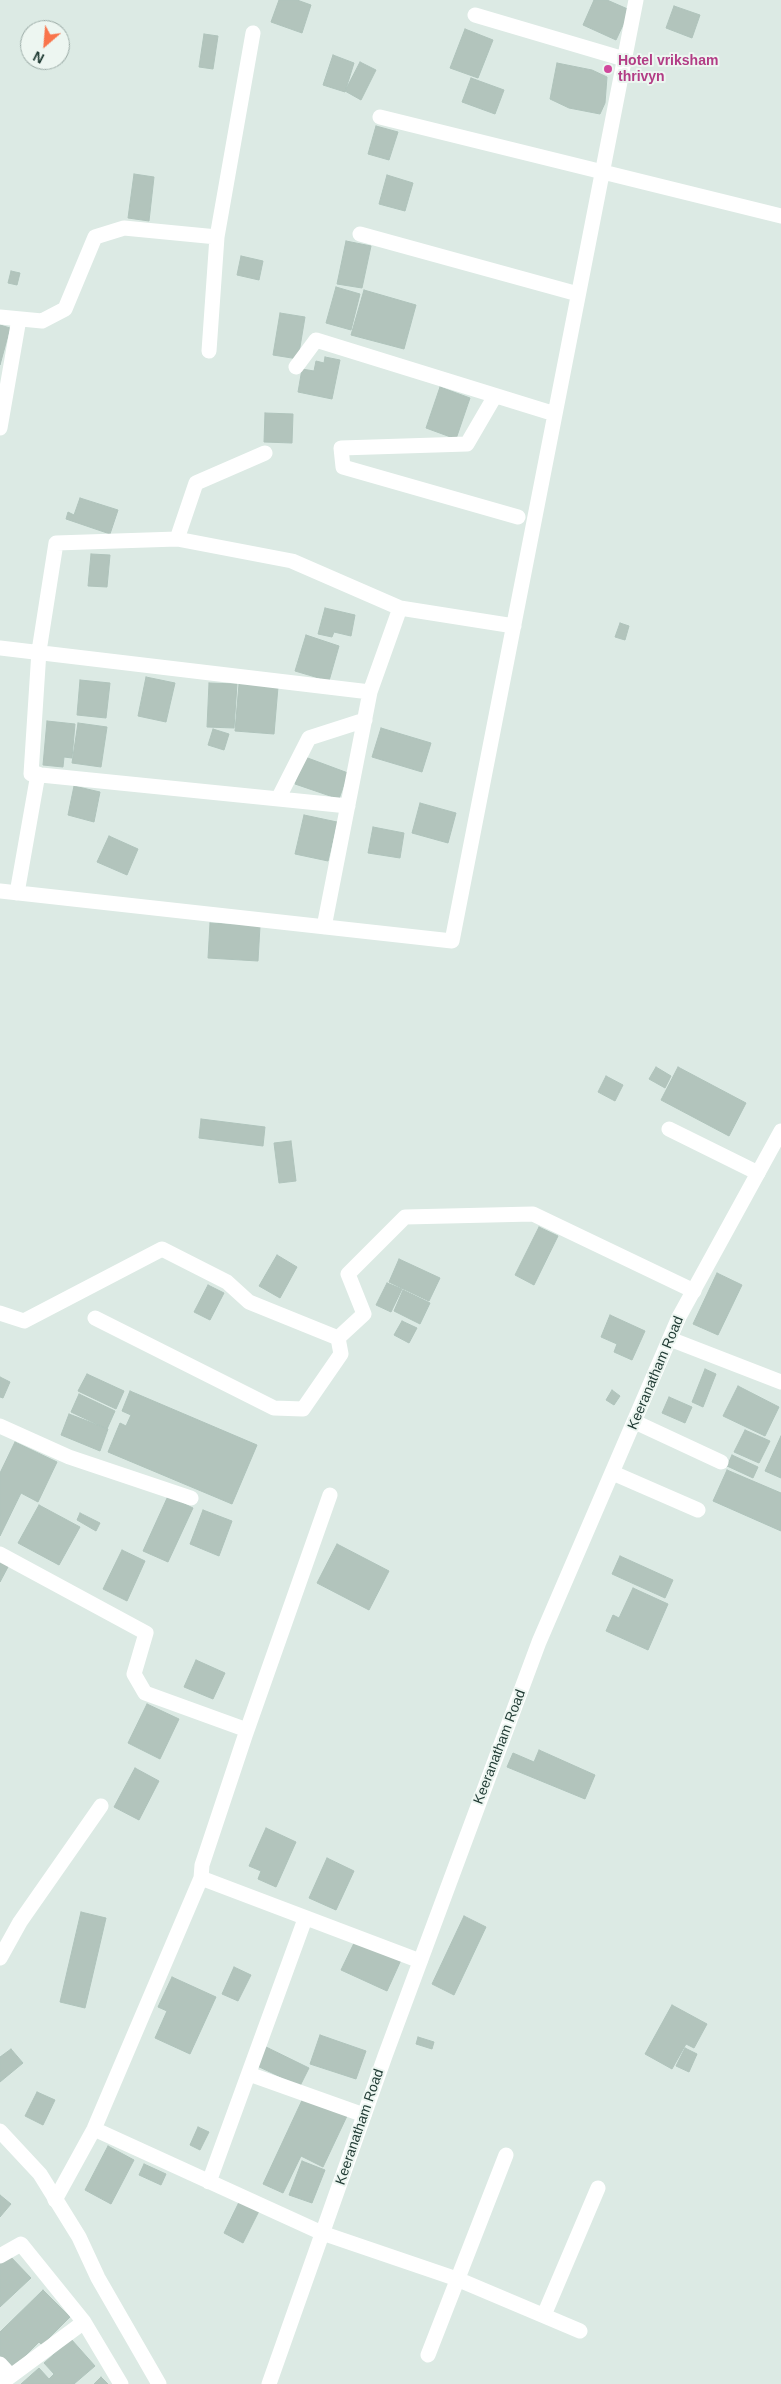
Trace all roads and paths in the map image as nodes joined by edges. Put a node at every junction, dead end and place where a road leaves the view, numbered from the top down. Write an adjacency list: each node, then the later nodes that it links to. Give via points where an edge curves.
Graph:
1 (636, 0): 4 (street)
2 (475, 15): 4 (street)
3 (253, 33): 9 (street)
4 (624, 59): 6 (street)
5 (380, 118): 6 (street)
6 (602, 172): 7 (street); 10 (street)
7 (781, 216)
8 (360, 234): 10 (street)
9 (217, 238): 12 (street, via 124,228 95,237 65,309 42,321); 13 (street)
10 (578, 294): 16 (street)
11 (0, 317): 12 (street)
12 (19, 319): 17 (street)
13 (209, 352)
14 (296, 367): 15 (street, via 316,340)
15 (495, 396): 16 (street); 19 (street, via 467,444 341,448 343,467)
16 (555, 414): 22 (street)
17 (0, 428)
18 (265, 454): 20 (street, via 196,484)
19 (518, 518)
20 (177, 539): 21 (street, via 292,561); 24 (street, via 56,543)
21 (400, 608): 22 (street); 25 (street)
22 (514, 626): 32 (street, via 452,941)
23 (0, 648): 24 (street)
24 (39, 651): 25 (street); 27 (street, via 31,774)
25 (370, 692): 26 (street)
26 (365, 720): 28 (street, via 309,738); 29 (street)
27 (38, 774): 28 (street); 31 (street)
28 (278, 799): 29 (street)
29 (348, 806): 32 (street)
30 (0, 891): 31 (street)
31 (17, 893): 32 (street)
32 (324, 927)
33 (668, 1129): 35 (street)
34 (781, 1131): 35 (street, Keeranatham Road)
35 (758, 1173): 36 (street, Keeranatham Road)
36 (694, 1291): 39 (street, via 533,1214 405,1217 348,1274 364,1314); 40 (street, Keeranatham Road)
37 (0, 1313): 39 (street, via 24,1321 162,1249 227,1282 250,1302)
38 (95, 1318): 39 (street, via 274,1408 302,1409 341,1354)
39 (338, 1338)
40 (670, 1339): 41 (street); 42 (street, Keeranatham Road)
41 (781, 1382)
42 (635, 1422): 44 (street); 45 (street, Keeranatham Road)
43 (0, 1426): 47 (street, via 69,1457)
44 (721, 1462)
45 (613, 1473): 48 (street); 55 (street, Keeranatham Road, via 539,1642)
46 (330, 1495): 50 (street)
47 (191, 1498)
48 (698, 1510)
49 (0, 1554): 50 (street, via 146,1633 134,1674 144,1693)
50 (247, 1730): 52 (street, via 202,1864)
51 (101, 1806): 54 (street, via 20,1922)
52 (202, 1878): 53 (street); 58 (street)
53 (305, 1919): 55 (street); 56 (street)
54 (0, 1958)
55 (420, 1961): 57 (street, Keeranatham Road)
56 (248, 2074): 57 (street); 61 (street)
57 (364, 2114): 64 (street, Keeranatham Road)
58 (94, 2129): 61 (street); 63 (street)
59 (0, 2131): 63 (street, via 40,2174)
60 (506, 2154): 66 (street)
61 (209, 2182): 64 (street)
62 (598, 2188): 67 (street)
63 (54, 2200): 74 (street, via 78,2237)
64 (322, 2233): 66 (street); 75 (street, Keeranatham Road)
65 (0, 2256): 68 (street, via 21,2244)
66 (457, 2279): 67 (street); 70 (street)
67 (544, 2315): 69 (street)
68 (84, 2322): 72 (street); 73 (street)
69 (580, 2331)
70 (428, 2355)
71 (0, 2364): 72 (street)
72 (6, 2380)
73 (121, 2384)
74 (159, 2384)
75 (269, 2384)

